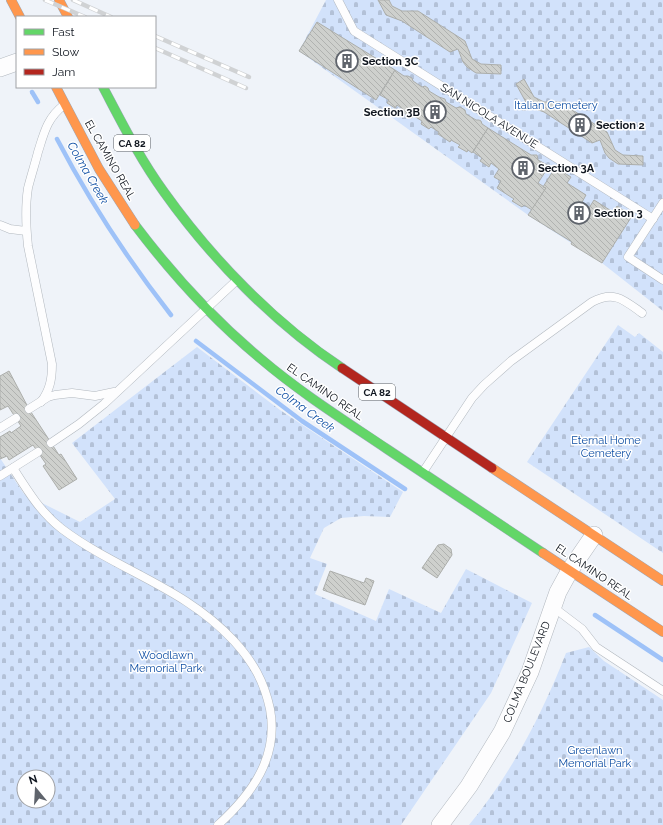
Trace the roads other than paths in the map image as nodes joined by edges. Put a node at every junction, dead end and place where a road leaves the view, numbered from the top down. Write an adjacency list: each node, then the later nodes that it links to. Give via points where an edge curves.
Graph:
1 (11, 0): 4 (main road)
2 (59, 0): 5 (main road)
3 (338, 0): 12 (lane, SAN NICOLA AVENUE, via 354,31)
4 (19, 16)
5 (67, 16)
6 (16, 62): 7 (street)
7 (0, 68)
8 (56, 88): 10 (main road, EL CAMINO REAL)
9 (104, 88): 15 (main road, CA 82, via 135,147 163,191 201,241)
10 (65, 105): 14 (lane, via 53,114 47,125 28,187); 17 (main road, EL CAMINO REAL, via 125,210 171,270)
11 (663, 203): 12 (lane)
12 (653, 219): 16 (lane, via 628,257)
13 (0, 225): 14 (lane)
14 (26, 231): 20 (lane, via 52,364 50,386)
15 (237, 280): 17 (lane); 24 (main road, CA 82, via 291,330 332,362)
16 (663, 280)
17 (206, 309): 19 (lane); 28 (main road, EL CAMINO REAL, via 238,340 291,384)
18 (642, 313): 24 (lane, via 614,296 592,302 496,374 472,398)
19 (117, 392): 20 (lane, via 95,396 64,393); 25 (lane)
20 (41, 402): 21 (lane)
21 (29, 409)
22 (16, 418): 23 (lane)
23 (0, 428)
24 (446, 438): 28 (lane); 30 (main road, CA 82)
25 (52, 443)
26 (38, 452): 27 (lane)
27 (13, 468): 29 (lane); 36 (lane, via 53,522 87,546 201,611 228,634 252,662 264,688 271,716 270,744 261,773 253,787)
28 (423, 473): 31 (main road, EL CAMINO REAL)
29 (0, 476)
30 (594, 536): 31 (street, COLMA BOULEVARD); 32 (main road, CA 82)
31 (570, 570): 33 (street, COLMA BOULEVARD); 34 (main road, EL CAMINO REAL)
32 (663, 582)
33 (553, 607): 35 (lane, via 582,629 596,647); 37 (street, COLMA BOULEVARD, via 530,672 502,732 469,786)
34 (663, 632)
35 (663, 691)
36 (218, 825)
37 (440, 825)

